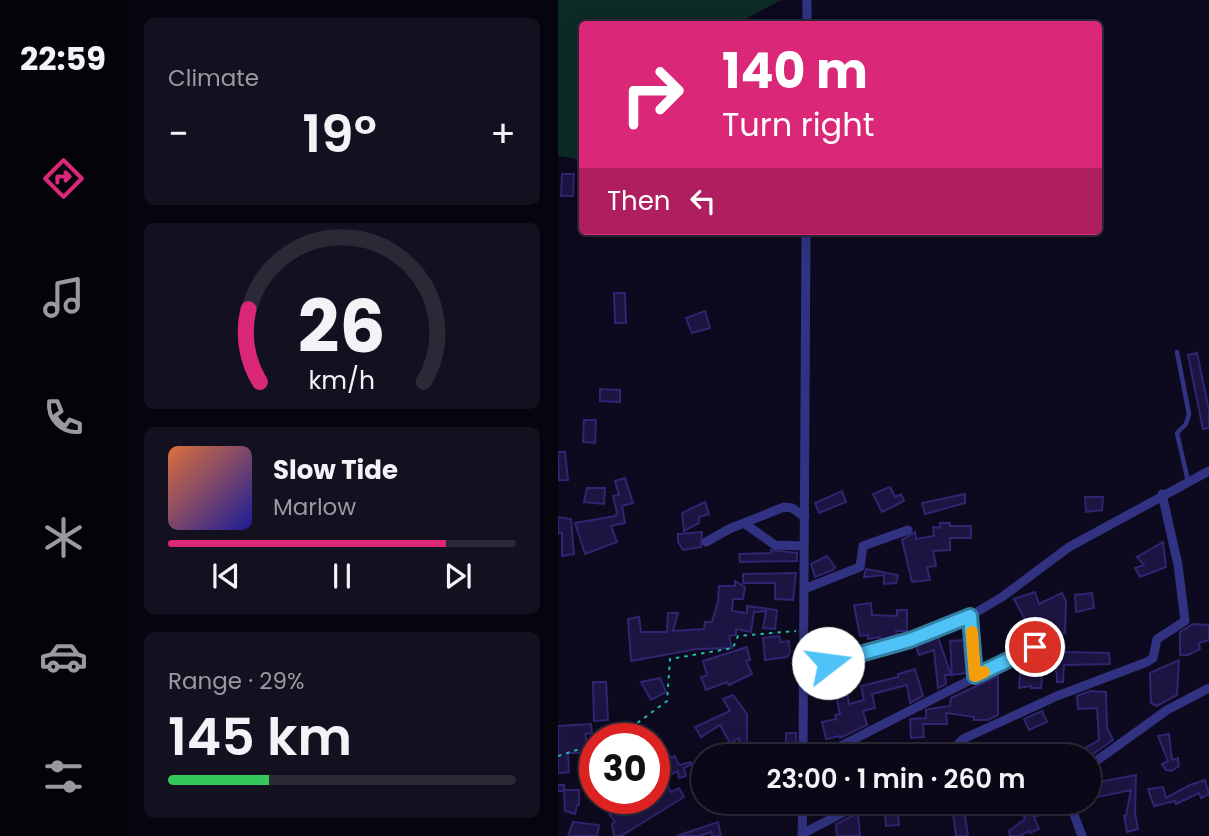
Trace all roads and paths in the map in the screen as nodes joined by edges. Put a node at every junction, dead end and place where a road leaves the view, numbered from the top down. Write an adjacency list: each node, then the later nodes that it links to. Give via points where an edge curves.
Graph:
1 (807, 0): 2 (street)
2 (807, 21)
3 (806, 235): 8 (street)
4 (1176, 352): 6 (lane, via 1189,414 1177,433)
5 (1209, 471): 6 (street)
6 (1188, 481): 7 (street)
7 (1162, 494): 14 (street, via 1069,547); 23 (street, via 1185,621 1157,639 1153,658 1147,662 1057,696)
8 (805, 517): 9 (street, via 784,507); 12 (street)
9 (745, 524): 11 (street); 12 (street, via 775,545)
10 (908, 530): 13 (street, via 863,546 860,567)
11 (706, 542)
12 (804, 546): 13 (street)
13 (804, 589): 15 (street)
14 (970, 616): 17 (street, via 910,640); 18 (street)
15 (804, 631): 17 (street); 20 (path, via 738,636 733,648 670,659 667,701)
16 (1035, 647): 18 (street)
17 (806, 669): 21 (street)
18 (975, 676): 22 (street)
19 (1209, 688): 26 (street, via 1167,710)
20 (637, 723)
21 (804, 744)
22 (844, 744)
23 (959, 744)
24 (579, 749): 25 (path)
25 (558, 756)
26 (1101, 757)
27 (802, 814): 30 (street)
28 (841, 814): 30 (street)
29 (1074, 814): 31 (street)
30 (802, 835)
31 (1082, 836)

